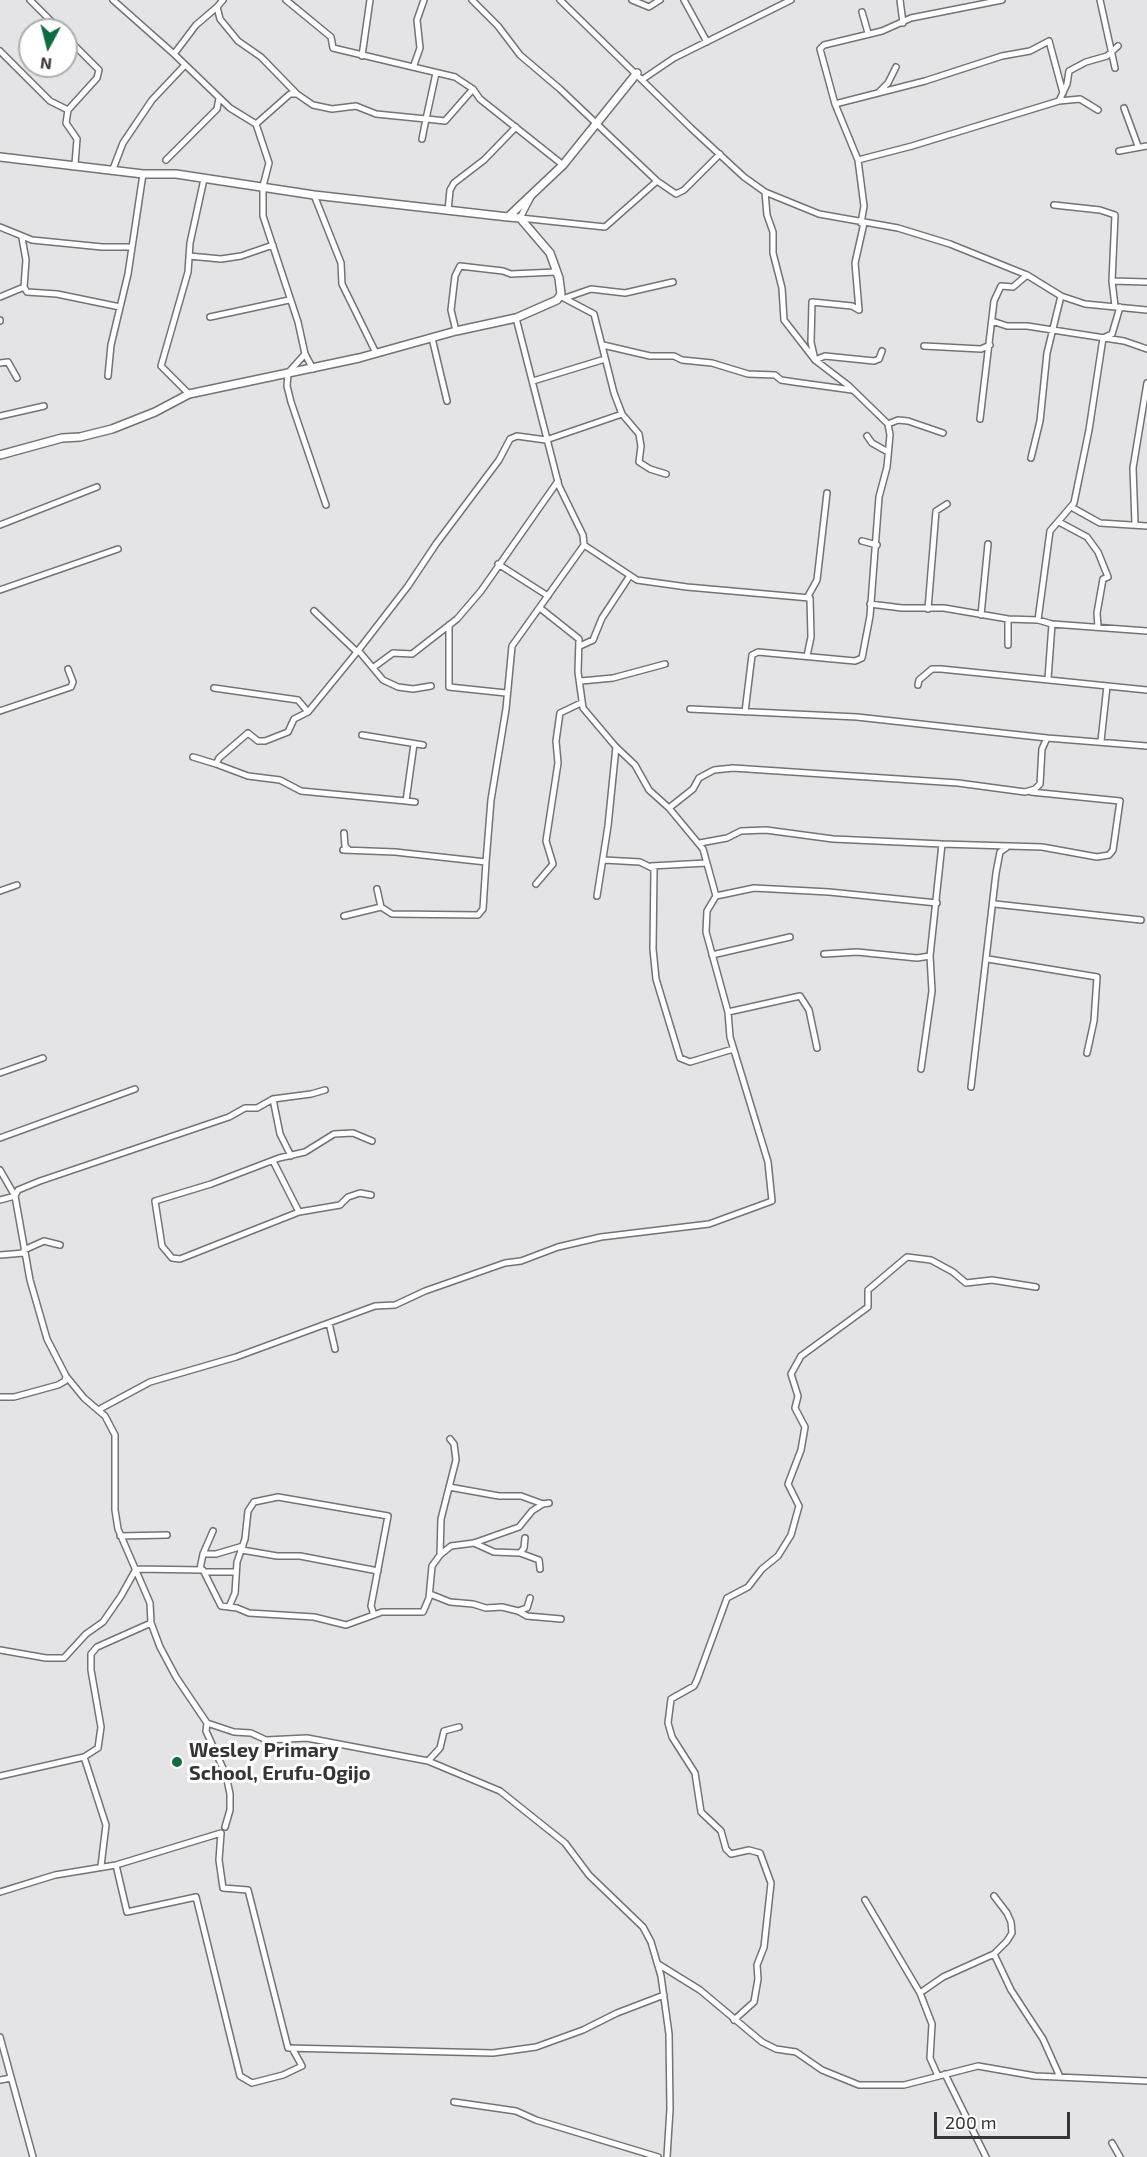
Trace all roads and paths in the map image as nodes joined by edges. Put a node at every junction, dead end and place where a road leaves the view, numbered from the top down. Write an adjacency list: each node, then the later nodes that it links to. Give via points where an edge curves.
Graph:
1 (30, 0): 18 (street)
2 (113, 0): 26 (street)
3 (224, 0): 16 (street)
4 (286, 0): 27 (street, via 331,37 333,48)
5 (370, 0): 27 (street)
6 (424, 0): 29 (street, via 417,20 420,48)
7 (472, 0): 48 (street, via 520,55)
8 (560, 0): 33 (street)
9 (632, 0): 10 (street, via 649,7)
10 (660, 0)
11 (684, 0): 21 (street)
12 (791, 0): 21 (street)
13 (900, 0): 19 (street)
14 (1002, 0): 19 (street, via 937,12)
15 (1100, 0): 25 (street)
16 (217, 7): 26 (street, via 196,25); 36 (street, via 220,19 238,41 261,57)
17 (862, 12): 20 (street)
18 (48, 18)
19 (903, 23): 20 (street)
20 (868, 33): 40 (street, via 824,45 820,50)
21 (707, 42): 33 (street)
22 (1118, 46): 25 (street)
23 (78, 49): 44 (street, via 99,70 97,78)
24 (0, 51): 44 (street, via 50,102)
25 (1111, 51): 31 (street); 37 (street, via 1069,71)
26 (174, 54): 28 (street)
27 (362, 56): 29 (street)
28 (185, 65): 38 (street); 60 (street, via 152,100 128,135)
29 (414, 65): 32 (street)
30 (896, 67): 35 (street)
31 (1115, 68)
32 (436, 73): 34 (street, via 455,77); 46 (street)
33 (640, 76): 48 (street); 54 (street)
34 (473, 89): 46 (street, via 445,121); 49 (street)
35 (878, 93): 37 (street, via 1030,51 1049,41); 40 (street)
36 (297, 94): 46 (street, via 313,105 332,109 356,106 376,114); 47 (street, via 290,94)
37 (1063, 94): 39 (street)
38 (219, 98): 41 (street); 43 (street)
39 (1059, 101): 45 (street, via 1080,99); 57 (street)
40 (835, 104): 57 (street)
41 (230, 108): 43 (street); 47 (street)
42 (1124, 108): 51 (street)
43 (217, 109): 56 (street)
44 (68, 110): 58 (street, via 66,123 77,139)
45 (1098, 110)
46 (426, 119): 50 (street)
47 (256, 123): 64 (street, via 269,163)
48 (595, 124): 59 (street); 63 (street)
49 (516, 127): 59 (street); 69 (street, via 484,160 454,183)
50 (422, 139)
51 (1138, 146): 52 (street); 53 (street)
52 (1147, 146)
53 (1119, 151)
54 (720, 154): 63 (street, via 679,194); 65 (street)
55 (0, 157): 58 (street)
56 (166, 160)
57 (858, 160): 72 (street, via 864,206)
58 (75, 164): 60 (street)
59 (563, 165): 67 (street)
60 (114, 169): 61 (street)
61 (143, 174): 62 (street); 76 (street)
62 (204, 179): 64 (street); 77 (street)
63 (657, 181): 71 (street, via 605,226)
64 (263, 186): 66 (street); 75 (street, via 263,216)
65 (765, 192): 72 (street, via 819,214); 106 (street, via 784,320)
66 (314, 195): 69 (street); 103 (street, via 341,263 342,284)
67 (531, 197): 70 (street); 71 (street)
68 (1054, 205): 80 (street, via 1115,215)
69 (448, 211): 70 (street)
70 (508, 217): 71 (street)
71 (520, 218): 78 (street, via 550,253)
72 (862, 223): 79 (street, via 933,238); 106 (street, via 855,263 859,310 812,302 811,342)
73 (0, 227): 74 (street)
74 (21, 238): 76 (street); 83 (street, via 26,260)
75 (273, 245): 77 (street, via 231,258); 87 (street)
76 (130, 247): 89 (street)
77 (189, 256): 115 (street, via 161,366)
78 (556, 272): 86 (street); 94 (street, via 511,274 460,266 451,310)
79 (1027, 275): 84 (street); 93 (street, via 1013,286 1001,286 994,301)
80 (1112, 280): 82 (street); 88 (street)
81 (673, 282): 86 (street, via 624,293 591,289)
82 (1147, 282)
83 (24, 287): 85 (street); 89 (street, via 33,294 57,294)
84 (1061, 296): 88 (street, via 1085,304); 95 (street)
85 (0, 297)
86 (563, 297): 92 (street); 98 (street, via 594,314)
87 (289, 300): 91 (street); 104 (street)
88 (1118, 306): 90 (street); 97 (street, via 1112,334)
89 (120, 307): 110 (street)
90 (1147, 310)
91 (210, 317)
92 (516, 318): 94 (street); 112 (street)
93 (992, 321): 95 (street); 99 (street)
94 (456, 331): 96 (street)
95 (1053, 331): 97 (street); 127 (street)
96 (432, 338): 103 (street); 116 (street)
97 (1102, 338): 101 (street); 136 (street)
98 (603, 345): 105 (street); 114 (street)
99 (990, 345): 100 (street, via 981,349); 120 (street)
100 (924, 346)
101 (1147, 349)
102 (882, 351): 106 (street, via 874,361 825,356)
103 (376, 353): 108 (street)
104 (305, 354): 108 (street); 109 (street)
105 (605, 359): 112 (street); 118 (street)
106 (815, 360): 114 (street)
107 (0, 363): 111 (street, via 8,362)
108 (313, 369): 109 (street)
109 (287, 375): 115 (street, via 265,376); 135 (street, via 291,402)
110 (108, 376)
111 (17, 378)
112 (533, 381): 124 (street)
113 (1147, 382): 131 (street)
114 (852, 390): 121 (street)
115 (189, 394): 126 (street, via 112,429)
116 (447, 401)
117 (44, 406): 119 (street)
118 (622, 414): 124 (street); 128 (street, via 639,434 639,462)
119 (0, 416)
120 (980, 419)
121 (888, 424): 122 (street, via 908,421); 125 (street)
122 (943, 433)
123 (867, 436): 125 (street)
124 (546, 441): 129 (street); 164 (street, via 517,436 510,439 500,460)
125 (888, 452): 144 (street, via 879,497)
126 (0, 455)
127 (1032, 458)
128 (666, 474)
129 (558, 481): 143 (street); 146 (street)
130 (1125, 484): 131 (street)
131 (1132, 484): 138 (street)
132 (96, 487): 139 (street)
133 (827, 493): 150 (street, via 817,580)
134 (947, 504): 153 (street, via 936,511)
135 (326, 505)
136 (1072, 508): 137 (street); 138 (street, via 1100,523)
137 (1059, 522): 157 (street, via 1049,534); 160 (street, via 1087,537 1108,577 1103,579)
138 (1135, 523): 140 (street)
139 (0, 525)
140 (1147, 526)
141 (862, 541): 144 (street)
142 (988, 544): 155 (street)
143 (584, 545): 147 (street); 149 (street)
144 (877, 545): 151 (street)
145 (118, 549): 148 (street)
146 (498, 564): 149 (street); 159 (street, via 481,591)
147 (629, 577): 150 (street, via 687,587); 163 (street, via 602,618 593,640)
148 (0, 590)
149 (548, 596): 152 (street)
150 (807, 598): 165 (street, via 812,604)
151 (870, 604): 153 (street); 165 (street, via 860,661)
152 (540, 608): 163 (street, via 576,635); 176 (street, via 512,646)
153 (928, 609): 155 (street)
154 (314, 611): 164 (street)
155 (981, 615): 156 (street)
156 (1008, 619): 157 (street); 162 (street)
157 (1038, 620): 158 (street)
158 (1052, 624): 160 (street); 169 (street)
159 (449, 625): 167 (street, via 412,654 393,653); 176 (street, via 449,687)
160 (1098, 627): 161 (street)
161 (1147, 631)
162 (1008, 645)
163 (580, 646): 170 (street)
164 (357, 651): 167 (street); 180 (street)
165 (807, 656): 181 (street, via 758,652 752,655)
166 (665, 664): 170 (street, via 613,678)
167 (374, 667): 172 (street, via 384,680 398,687)
168 (68, 669): 179 (street, via 72,687)
169 (1048, 679): 171 (street, via 935,669); 173 (street)
170 (581, 681): 177 (street)
171 (918, 685)
172 (430, 686)
173 (1107, 686): 175 (street); 184 (street)
174 (214, 688): 180 (street, via 298,700)
175 (1147, 690)
176 (506, 693): 200 (street)
177 (581, 703): 188 (street); 203 (street, via 560,713 558,763 546,841 552,864)
178 (690, 709): 181 (street)
179 (0, 711)
180 (308, 712): 190 (street, via 294,719 288,732 265,741 248,734)
181 (746, 712): 183 (street, via 857,717)
182 (362, 735): 185 (street)
183 (1047, 738): 184 (street); 191 (street, via 1041,749 1040,784)
184 (1101, 741): 187 (street)
185 (414, 744): 186 (street); 192 (street)
186 (423, 745)
187 (1147, 746)
188 (616, 747): 194 (street); 199 (street)
189 (193, 758): 190 (street)
190 (216, 764): 192 (street, via 248,776 280,780 301,791)
191 (1029, 792): 194 (street, via 958,783 733,768 714,770 699,778 693,789); 198 (street, via 1120,801 1113,850 1109,855 1097,856 1042,847)
192 (406, 801): 193 (street)
193 (415, 802)
194 (669, 808): 196 (street)
195 (344, 833): 200 (street, via 346,850)
196 (700, 843): 197 (street, via 741,831 766,830); 201 (street)
197 (942, 844): 198 (street); 209 (street)
198 (1007, 847): 210 (street, via 1000,852)
199 (604, 860): 202 (street); 207 (street)
200 (486, 862): 211 (street, via 483,909 478,915 392,914)
201 (706, 863): 202 (street); 208 (street)
202 (650, 866): 221 (street, via 656,882 656,979 680,1058 690,1062)
203 (536, 884)
204 (17, 885): 206 (street)
205 (377, 889): 211 (street)
206 (0, 891)
207 (597, 896)
208 (716, 896): 209 (street, via 754,888); 216 (street, via 705,924)
209 (937, 903): 217 (street)
210 (995, 904): 213 (street); 218 (street)
211 (381, 907): 212 (street)
212 (344, 916)
213 (1141, 920)
214 (790, 937): 216 (street)
215 (824, 954): 217 (street)
216 (712, 955): 219 (street)
217 (930, 956): 224 (street, via 932,991)
218 (988, 959): 222 (street, via 1097,977); 226 (street)
219 (729, 1011): 220 (street, via 800,996 809,1010); 221 (street)
220 (817, 1048)
221 (733, 1049): 243 (street, via 768,1162 772,1201 709,1224 601,1237 558,1247 424,1291 395,1305 375,1306)
222 (1087, 1053)
223 (43, 1058): 225 (street)
224 (921, 1069)
225 (0, 1073)
226 (972, 1087)
227 (135, 1089): 230 (street)
228 (325, 1090): 229 (street)
229 (273, 1098): 232 (street, via 280,1134); 236 (street, via 257,1108 245,1108 229,1118 18,1190)
230 (0, 1138)
231 (372, 1141): 232 (street, via 353,1133 334,1134)
232 (291, 1156): 233 (street)
233 (273, 1161): 238 (street); 238 (street, via 155,1201 162,1246 172,1258 180,1259)
234 (0, 1170): 236 (street)
235 (371, 1195): 238 (street, via 360,1192 340,1205)
236 (15, 1197): 237 (street); 240 (street)
237 (0, 1200)
238 (299, 1212)
239 (60, 1245): 240 (street, via 44,1241)
240 (24, 1252): 241 (street); 245 (street, via 43,1327)
241 (0, 1255)
242 (1036, 1287): 293 (street, via 992,1280 966,1283 931,1260 907,1257 868,1290 868,1307 801,1356 792,1374 798,1396 795,1408 806,1427 788,1484 799,1506 791,1535 778,1556 748,1587 727,1598 697,1680 694,1686 671,1699 668,1723 672,1737 695,1773 701,1812 721,1831 731,1854 749,1850 760,1853 771,1883 754,2002)
243 (329, 1323): 244 (street); 247 (street, via 236,1358 150,1382)
244 (335, 1349)
245 (66, 1376): 246 (street, via 58,1385); 247 (street)
246 (0, 1397)
247 (98, 1410): 254 (street, via 110,1423 117,1445 115,1510)
248 (450, 1439): 249 (street, via 456,1456)
249 (449, 1487): 251 (street, via 521,1496); 260 (street, via 441,1519)
250 (549, 1503): 251 (street)
251 (543, 1504): 256 (street, via 519,1527)
252 (213, 1531): 259 (street)
253 (167, 1535): 254 (street)
254 (120, 1536): 261 (street)
255 (525, 1538): 258 (street)
256 (474, 1543): 258 (street, via 494,1552); 260 (street, via 451,1546)
257 (243, 1548): 259 (street); 265 (street); 265 (street, via 248,1511 258,1501 278,1497 386,1515); 266 (street)
258 (519, 1553): 263 (street, via 539,1560)
259 (203, 1554): 264 (street)
260 (440, 1555): 268 (street, via 432,1566)
261 (136, 1569): 262 (street); 267 (street); 275 (street, via 103,1622 64,1658)
262 (152, 1569): 264 (street); 267 (street)
263 (540, 1569)
264 (203, 1570): 266 (street); 270 (street, via 219,1604)
265 (378, 1571): 272 (street, via 371,1606)
266 (236, 1572): 270 (street, via 235,1593)
267 (141, 1582): 274 (street, via 150,1603)
268 (430, 1593): 271 (street, via 450,1602); 272 (street, via 423,1612 387,1611)
269 (530, 1598): 271 (street, via 527,1608)
270 (229, 1607): 272 (street, via 249,1613 314,1617 346,1625)
271 (519, 1611): 273 (street, via 527,1616)
272 (374, 1615)
273 (561, 1619)
274 (151, 1623): 276 (street, via 165,1659); 278 (street, via 97,1647 91,1654 101,1727 98,1748)
275 (0, 1650)
276 (207, 1724): 279 (street, via 252,1733 266,1740 307,1738); 281 (street, via 206,1731 226,1775 230,1794)
277 (459, 1727): 279 (street, via 444,1731 440,1748)
278 (84, 1757): 280 (street); 283 (street, via 106,1825)
279 (428, 1761): 288 (street, via 500,1791 565,1844 590,1875 643,1927)
280 (0, 1776)
281 (225, 1827)
282 (116, 1865): 283 (street); 295 (street, via 221,1833 223,1888 248,1890 288,2048); 295 (street, via 127,1912 196,1897 240,2076 252,2083 302,2066)
283 (101, 1866): 284 (street)
284 (0, 1892)
285 (994, 1896): 287 (street, via 1007,1913 1012,1933)
286 (865, 1900): 291 (street)
287 (994, 1954): 291 (street, via 943,1977); 298 (street)
288 (658, 1964): 289 (street); 290 (street)
289 (669, 1973): 290 (street); 293 (street, via 700,1989)
290 (661, 1976): 292 (street)
291 (920, 1993): 297 (street, via 932,2024 930,2058)
292 (664, 1995): 295 (street, via 536,2047 493,2053); 306 (street, via 670,2086)
293 (734, 2020): 297 (street, via 770,2047 796,2052 822,2070 859,2085 890,2086)
294 (0, 2037): 299 (street)
295 (292, 2048)
296 (945, 2074): 297 (street); 298 (street, via 978,2066); 307 (street)
297 (938, 2076)
298 (1060, 2077): 301 (street)
299 (11, 2078): 300 (street); 304 (street)
300 (0, 2080)
301 (1147, 2081)
302 (454, 2102): 305 (street, via 516,2111)
303 (1112, 2143): 308 (street)
304 (33, 2157)
305 (658, 2157)
306 (667, 2157)
307 (986, 2157)
308 (1120, 2157)

